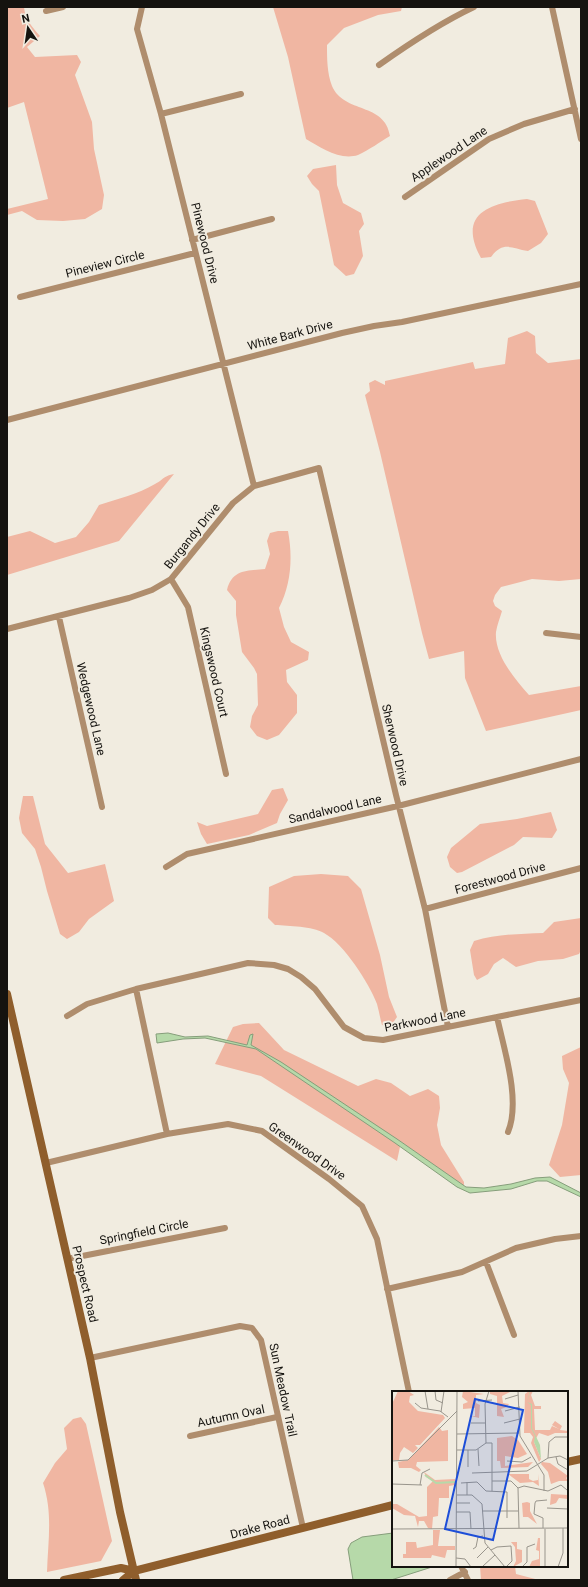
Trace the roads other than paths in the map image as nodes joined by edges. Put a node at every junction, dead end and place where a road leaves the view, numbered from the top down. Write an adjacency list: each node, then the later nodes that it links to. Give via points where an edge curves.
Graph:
1 (63, 7): 5 (street)
2 (142, 7): 9 (street, Pinewood Drive, via 137,29)
3 (474, 7): 6 (street, via 417,38)
4 (552, 7): 8 (street)
5 (46, 12)
6 (379, 65)
7 (241, 94): 9 (street)
8 (575, 109): 10 (street); 11 (street, Applewood Lane, via 524,124 489,139)
9 (161, 114): 13 (street, Pinewood Drive)
10 (581, 139)
11 (405, 197)
12 (272, 219): 13 (street)
13 (192, 240): 14 (street, Pinewood Drive)
14 (195, 252): 16 (street, Pineview Circle); 17 (street, Pinewood Drive)
15 (581, 284): 17 (street, White Bark Drive, via 342,333)
16 (20, 297)
17 (224, 363): 18 (street, White Bark Drive); 20 (street, Pinewood Drive)
18 (7, 420)
19 (319, 468): 20 (street, Burgandy Drive); 28 (street, Sherwood Drive)
20 (254, 486): 21 (street, Burgandy Drive, via 233,503)
21 (171, 579): 22 (street, Burgandy Drive, via 152,590 129,598); 27 (street, Kingswood Court, via 188,607)
22 (59, 617): 23 (street, Burgandy Drive); 29 (street, Wedgewood Lane)
23 (7, 629)
24 (546, 633): 25 (street)
25 (581, 637)
26 (581, 759): 28 (street, Sandalwood Lane)
27 (226, 774)
28 (398, 806): 30 (street, Sandalwood Lane, via 187,854); 32 (street, Sherwood Drive)
29 (102, 807)
30 (166, 867)
31 (581, 868): 32 (street, Forestwood Drive)
32 (425, 909): 38 (street, Sherwood Drive)
33 (136, 989): 36 (street, Parkwood Lane, via 86,1004); 38 (street, Parkwood Lane, via 248,963 274,964 301,977 314,989 344,1027 364,1038 383,1040); 40 (street)
34 (7, 994): 41 (street, Prospect Road)
35 (581, 1000): 37 (street, Parkwood Lane)
36 (68, 1016)
37 (497, 1017): 38 (street, Parkwood Lane); 39 (street, via 512,1084 511,1123)
38 (448, 1027)
39 (508, 1132)
40 (167, 1134): 41 (street, Greenwood Drive); 46 (street, Greenwood Drive, via 228,1124 262,1131 362,1206 377,1239)
41 (46, 1163): 44 (street, Prospect Road)
42 (225, 1228): 44 (street, Springfield Circle)
43 (581, 1236): 45 (street, via 516,1248)
44 (67, 1259): 48 (street, Prospect Road)
45 (486, 1262): 46 (street, via 462,1272); 47 (street)
46 (388, 1288): 49 (street, Greenwood Drive)
47 (514, 1335)
48 (90, 1358): 50 (street, Sun Meadow Trail, via 240,1326 252,1328 261,1340); 57 (street, Prospect Road)
49 (409, 1391)
50 (277, 1417): 51 (street, Autumn Oval); 55 (street, Sun Meadow Trail)
51 (190, 1436)
52 (581, 1459): 53 (street)
53 (568, 1462)
54 (392, 1505): 55 (street, Drake Road)
55 (303, 1528): 57 (street, Drake Road)
56 (464, 1569): 61 (street); 62 (street)
57 (134, 1571): 58 (street, Drake Road, via 121,1568); 59 (street, Drake Road); 60 (street, Prospect Road)
58 (64, 1580)
59 (123, 1580)
60 (136, 1580)
61 (450, 1580)
62 (468, 1580)

